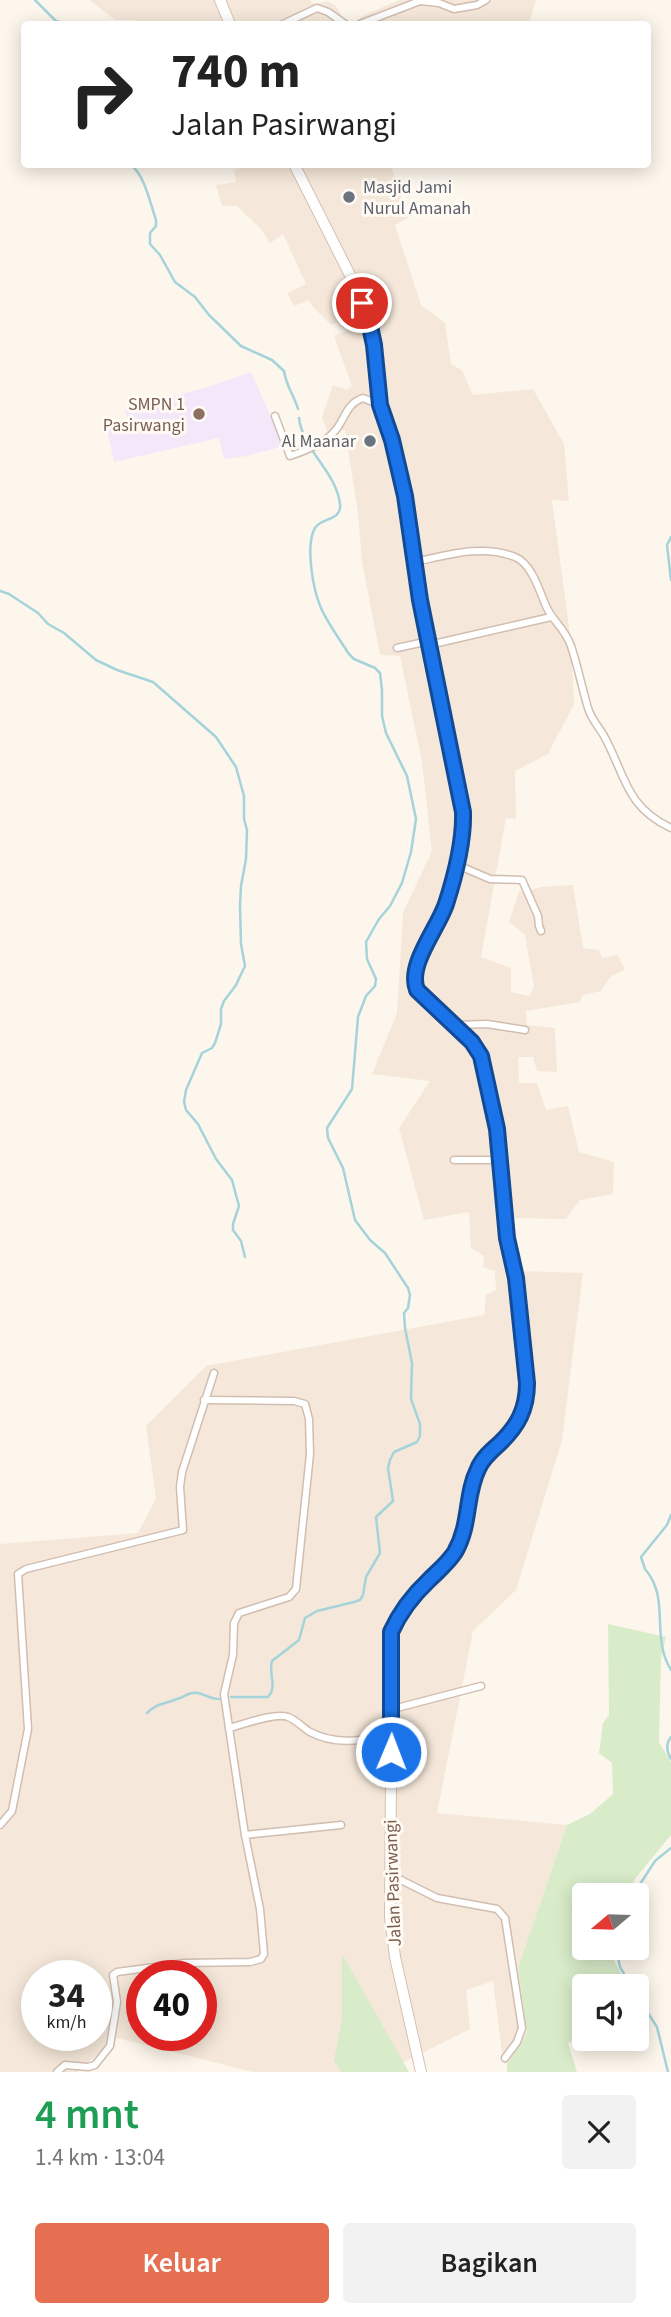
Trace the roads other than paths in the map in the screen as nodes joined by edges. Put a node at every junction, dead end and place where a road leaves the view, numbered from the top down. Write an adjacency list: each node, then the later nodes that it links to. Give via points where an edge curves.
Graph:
1 (220, 0): 3 (street)
2 (486, 0): 6 (street, via 454,9 416,2)
3 (229, 21)
4 (289, 21): 5 (street, via 317,8)
5 (341, 21)
6 (368, 21)
7 (296, 168): 8 (street, Jalan Pasirwangi, via 368,317)
8 (380, 405): 9 (street, via 363,398 354,401 337,429 290,456); 10 (street, Jalan Pasirwangi, via 405,496)
9 (275, 416)
10 (415, 562): 11 (street, via 471,550 518,558 526,565); 12 (street, Jalan Pasirwangi)
11 (551, 617): 12 (street); 14 (street, via 564,629 588,709 630,794 639,807)
12 (429, 643): 13 (street); 15 (street, Jalan Pasirwangi, via 463,812)
13 (397, 648)
14 (671, 828)
15 (455, 864): 16 (street, via 490,879 522,880); 17 (street, Jalan Pasirwangi, via 442,915 414,977 417,990)
16 (541, 931)
17 (454, 1026): 18 (street, via 487,1024); 20 (street, Jalan Pasirwangi, via 481,1056)
18 (525, 1030)
19 (454, 1160): 20 (street)
20 (500, 1160): 24 (street, Jalan Pasirwangi, via 526,1353 527,1396 514,1429 477,1470 466,1523 454,1553 413,1596 391,1632)
21 (214, 1373): 22 (street)
22 (204, 1400): 25 (street, via 294,1401 305,1404 309,1419 309,1480 296,1589 289,1597 236,1616 225,1694); 27 (street, via 181,1480 183,1530 18,1574 27,1729 11,1814)
23 (481, 1686): 24 (street)
24 (393, 1709): 26 (street, Jalan Pasirwangi)
25 (229, 1728): 26 (street, via 286,1716 331,1740); 29 (street)
26 (391, 1735): 30 (street, Jalan Pasirwangi)
27 (0, 1825)
28 (341, 1825): 29 (street)
29 (245, 1835): 32 (street, via 260,1909 261,1959 117,1972 113,1975 117,2002 110,2046 95,2065 65,2065)
30 (391, 1875): 31 (street, via 437,1898 497,1909 505,1918 522,2028); 33 (street, Jalan Pasirwangi, via 395,1957)
31 (505, 2058)
32 (57, 2072)
33 (421, 2072)

